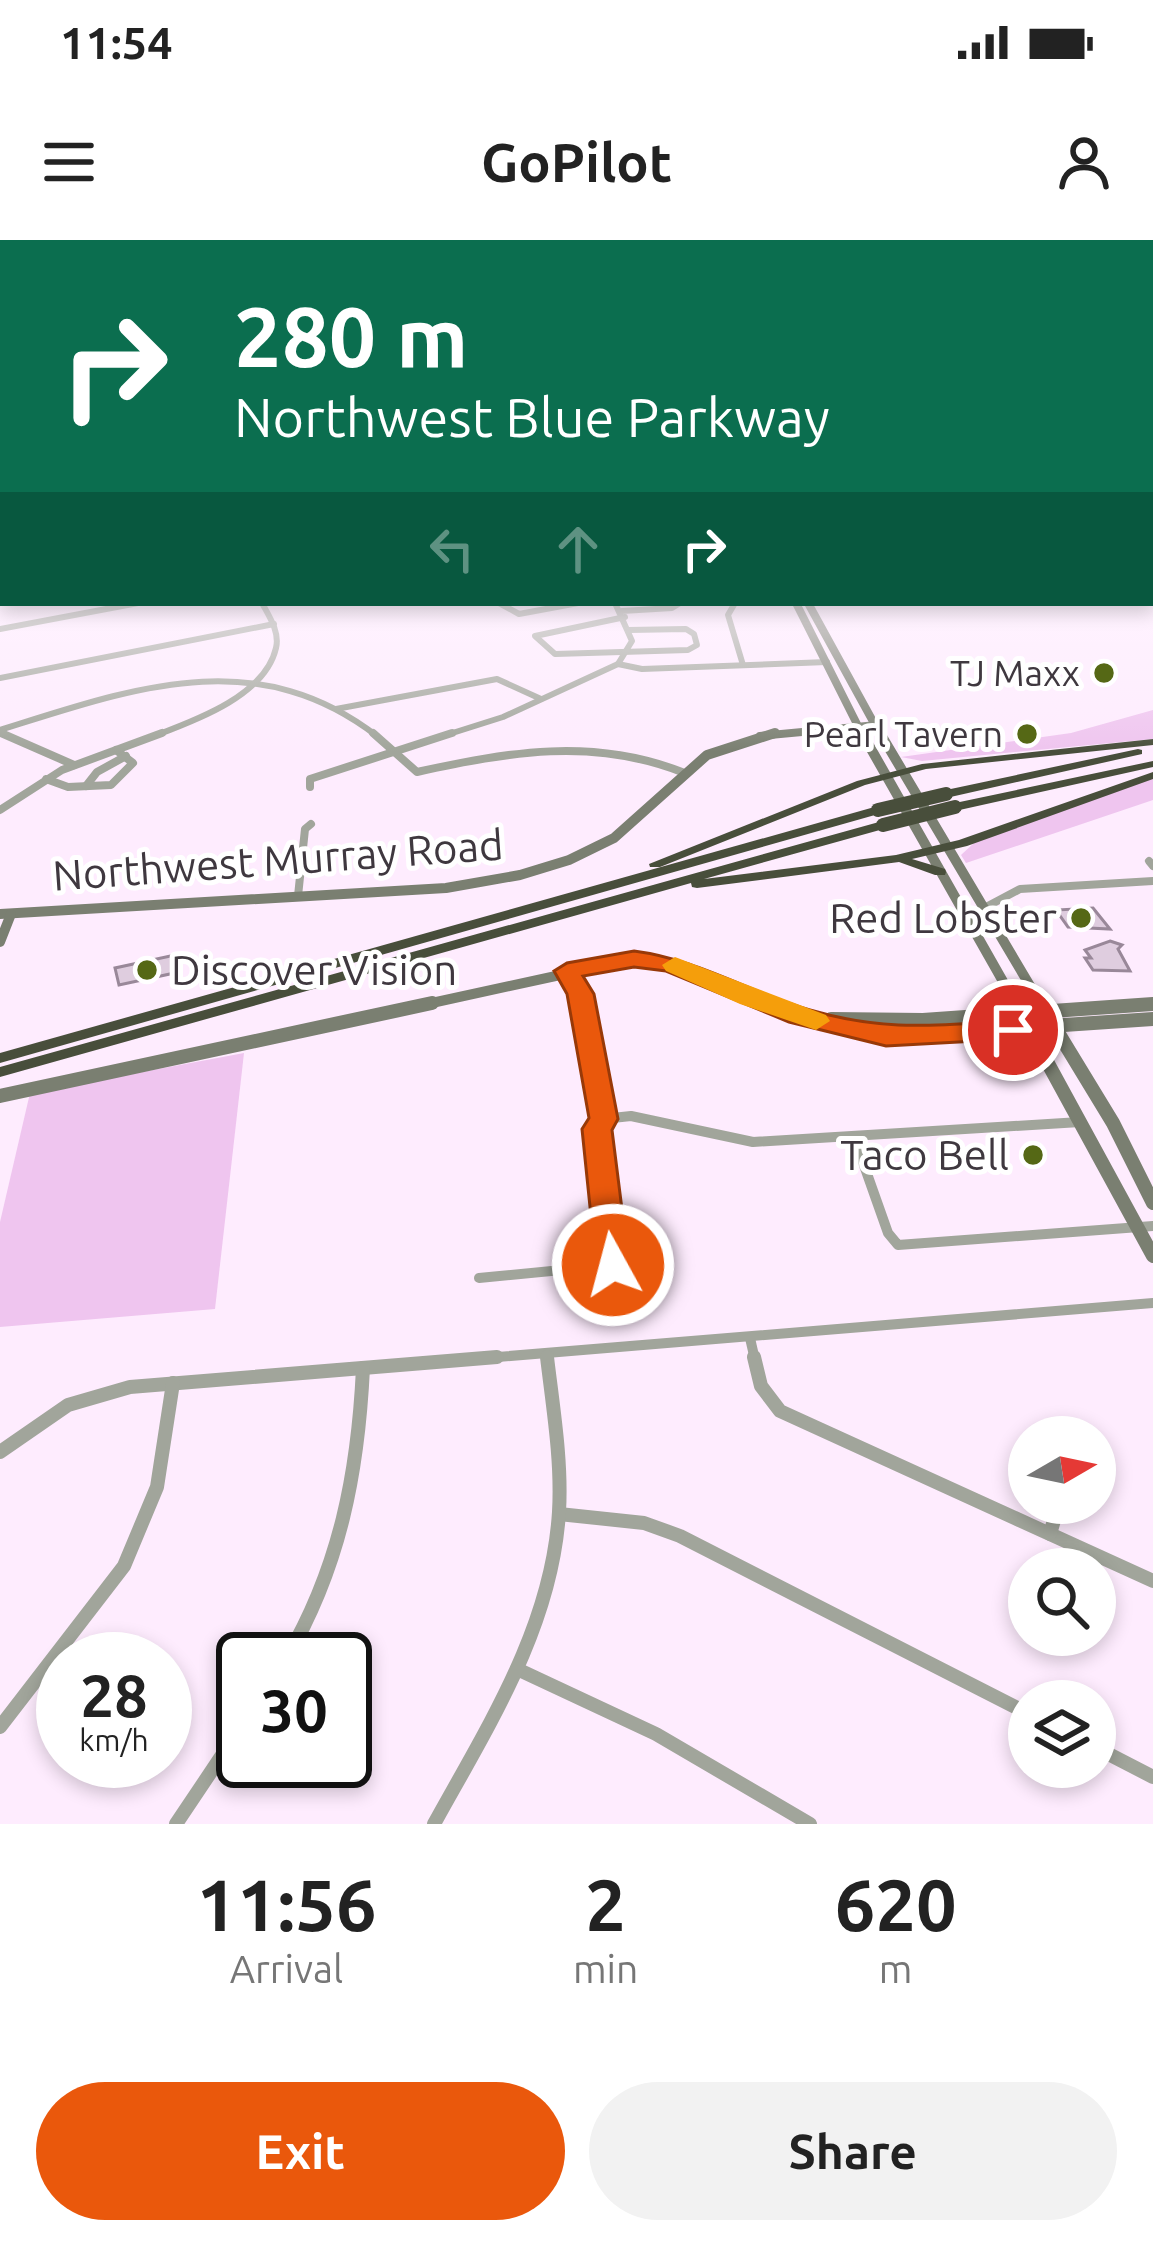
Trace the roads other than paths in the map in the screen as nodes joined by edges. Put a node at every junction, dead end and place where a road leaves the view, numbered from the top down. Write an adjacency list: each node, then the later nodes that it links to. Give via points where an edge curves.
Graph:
1 (49, 606): 12 (street)
2 (121, 606): 12 (street)
3 (264, 606): 13 (street)
4 (504, 606): 5 (street, via 519,614)
5 (562, 606)
6 (617, 606): 11 (street)
7 (675, 606): 11 (street)
8 (733, 606): 19 (street, via 728,615)
9 (798, 606): 17 (street)
10 (810, 606): 20 (street)
11 (624, 614): 15 (street); 16 (street, via 535,636 555,654)
12 (54, 618): 14 (street)
13 (274, 624): 21 (street); 22 (street, via 274,656)
14 (0, 629)
15 (629, 630): 16 (street); 16 (street, via 686,629 697,643)
16 (629, 652): 18 (street)
17 (827, 662): 19 (street); 20 (street); 26 (street)
18 (618, 664): 19 (street); 23 (street)
19 (743, 665)
20 (847, 672): 25 (street)
21 (0, 678)
22 (251, 684): 24 (street); 27 (street, via 172,682); 29 (street, via 212,711)
23 (542, 700): 24 (street, via 496,679); 30 (street)
24 (336, 709): 30 (street)
25 (878, 724): 26 (street, Northwest Murray Road); 32 (street)
26 (860, 726): 36 (street); 37 (street, Northwest Murray Road, via 744,740)
27 (0, 731): 34 (street)
28 (1153, 746): 35 (highway); 43 (highway)
29 (116, 750): 31 (street); 34 (street)
30 (398, 751): 37 (street, via 417,772 562,747 630,754); 42 (street, via 310,779)
31 (126, 756): 41 (street); 41 (street, via 132,767 118,781)
32 (892, 758): 35 (highway); 38 (street)
33 (1153, 764): 43 (highway)
34 (74, 765): 40 (street)
35 (926, 766): 38 (highway)
36 (881, 771): 38 (highway); 49 (street); 54 (highway)
37 (682, 772): 56 (street, Northwest Murray Road, via 632,827 543,869 446,888)
38 (902, 772): 48 (street)
39 (1153, 775): 47 (highway)
40 (46, 779): 41 (street); 44 (street)
41 (86, 786)
42 (310, 787)
43 (950, 800): 45 (highway, bridge)
44 (0, 810)
45 (880, 818): 54 (highway); 55 (highway)
46 (311, 824): 56 (street)
47 (963, 843): 48 (highway); 51 (highway)
48 (946, 846): 49 (highway); 51 (street)
49 (927, 851): 50 (highway); 52 (street)
50 (896, 859): 52 (highway); 55 (highway)
51 (955, 861): 57 (street)
52 (940, 872): 63 (street)
53 (1153, 880): 57 (street, via 1020,889)
54 (602, 886): 68 (highway)
55 (635, 893): 69 (highway)
56 (298, 896): 58 (street, Northwest Murray Road)
57 (986, 907): 62 (street)
58 (6, 914): 59 (street)
59 (0, 941)
60 (567, 971): 64 (street, via 634,959 671,964); 70 (street); 71 (street, via 580,994)
61 (1153, 1004): 62 (street)
62 (1046, 1010): 63 (street); 66 (street)
63 (1018, 1012): 64 (street, via 888,1022); 67 (street)
64 (799, 1016): 67 (street, via 886,1037)
65 (1153, 1019): 66 (street)
66 (1056, 1027): 67 (street); 74 (street)
67 (1028, 1029): 72 (street)
68 (0, 1058)
69 (0, 1072)
70 (0, 1096)
71 (603, 1119): 73 (street, via 631,1116 753,1142); 77 (street, via 597,1129 613,1265)
72 (1080, 1122): 73 (street); 75 (street)
73 (854, 1138): 75 (street, via 898,1245)
74 (1153, 1204)
75 (1145, 1226): 76 (street)
76 (1153, 1256)
77 (479, 1278)
78 (1153, 1304): 79 (street)
79 (750, 1337): 80 (street); 86 (street, via 761,1386 780,1411)
80 (547, 1354): 81 (street); 84 (street)
81 (363, 1369): 82 (street); 88 (street, via 346,1529)
82 (173, 1383): 83 (street, via 68,1405); 91 (street, via 157,1486 124,1566)
83 (0, 1452)
84 (559, 1514): 89 (street, via 547,1586); 90 (street, via 644,1523 680,1536)
85 (1053, 1524): 86 (street)
86 (1050, 1534): 87 (street)
87 (1153, 1581)
88 (301, 1632)
89 (517, 1669): 96 (street); 97 (street, via 641,1726)
90 (1008, 1703)
91 (0, 1727)
92 (1116, 1758): 94 (street)
93 (216, 1764): 95 (street)
94 (1153, 1777)
95 (176, 1824)
96 (434, 1824)
97 (810, 1824)

